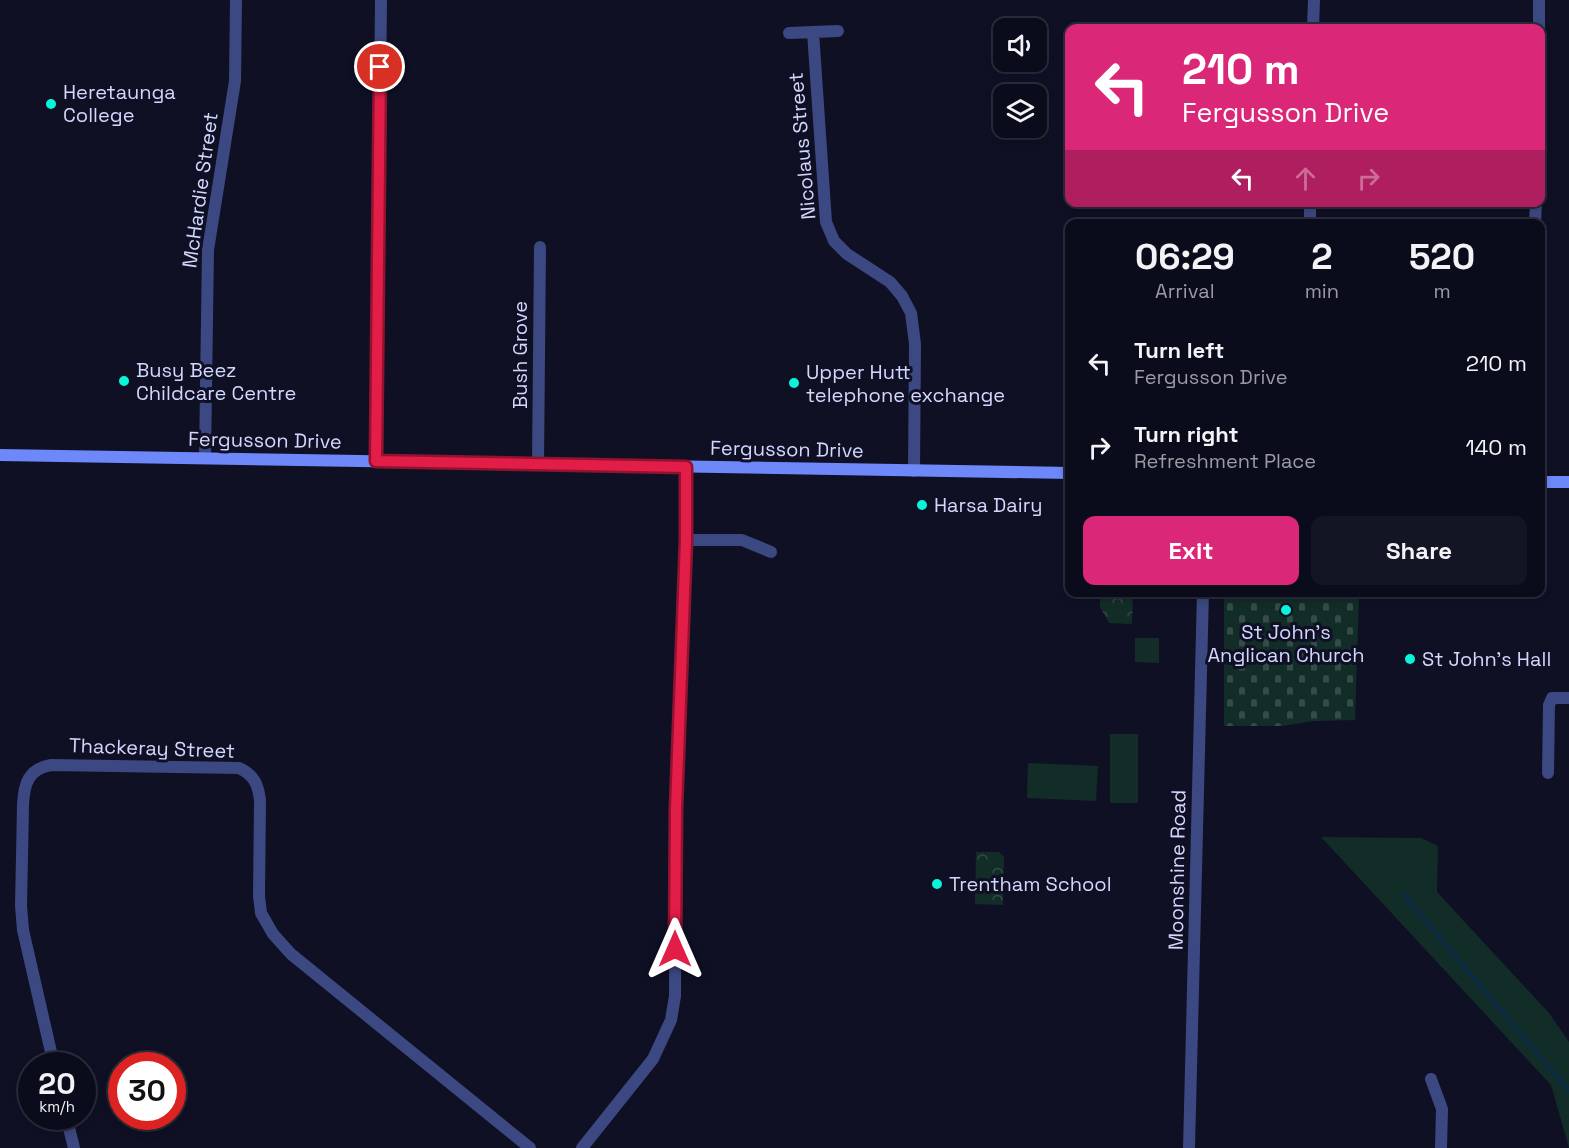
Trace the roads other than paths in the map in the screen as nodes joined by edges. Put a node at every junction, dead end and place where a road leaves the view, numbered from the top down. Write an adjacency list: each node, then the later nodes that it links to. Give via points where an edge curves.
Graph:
1 (237, 0): 12 (street, McHardie Street, via 235,81 208,250)
2 (381, 0): 13 (street)
3 (1314, 0): 5 (street)
4 (1539, 0): 6 (street)
5 (1313, 24)
6 (1539, 24)
7 (838, 31): 8 (street)
8 (813, 32): 9 (street); 16 (street, Nicolaus Street, via 826,222 834,241 890,282 911,312 915,344)
9 (789, 33)
10 (540, 247): 14 (street, Bush Grove)
11 (0, 455): 12 (main road, Fergusson Drive)
12 (205, 458): 13 (main road, Fergusson Drive)
13 (376, 461): 14 (main road, Fergusson Drive)
14 (538, 464): 15 (main road, Fergusson Drive)
15 (686, 467): 16 (main road, Fergusson Drive); 20 (street)
16 (914, 471): 17 (main road, Fergusson Drive)
17 (1065, 473)
18 (1545, 482): 19 (main road)
19 (1569, 482)
20 (686, 540): 21 (street, via 742,540); 30 (street, via 676,809 675,996 653,1059)
21 (771, 552)
22 (1203, 597): 31 (street, Moonshine Road)
23 (1569, 698): 24 (street, via 1552,698 1549,705)
24 (1548, 773)
25 (51, 1052): 29 (street, Thackeray Street, via 23,930 24,794 28,778 37,769 51,765 239,768 252,776 258,786 259,896 261,913 273,934 291,954)
26 (1431, 1079): 32 (street, via 1442,1109)
27 (70, 1130): 28 (street)
28 (74, 1148)
29 (530, 1148)
30 (582, 1148)
31 (1189, 1148)
32 (1441, 1148)

